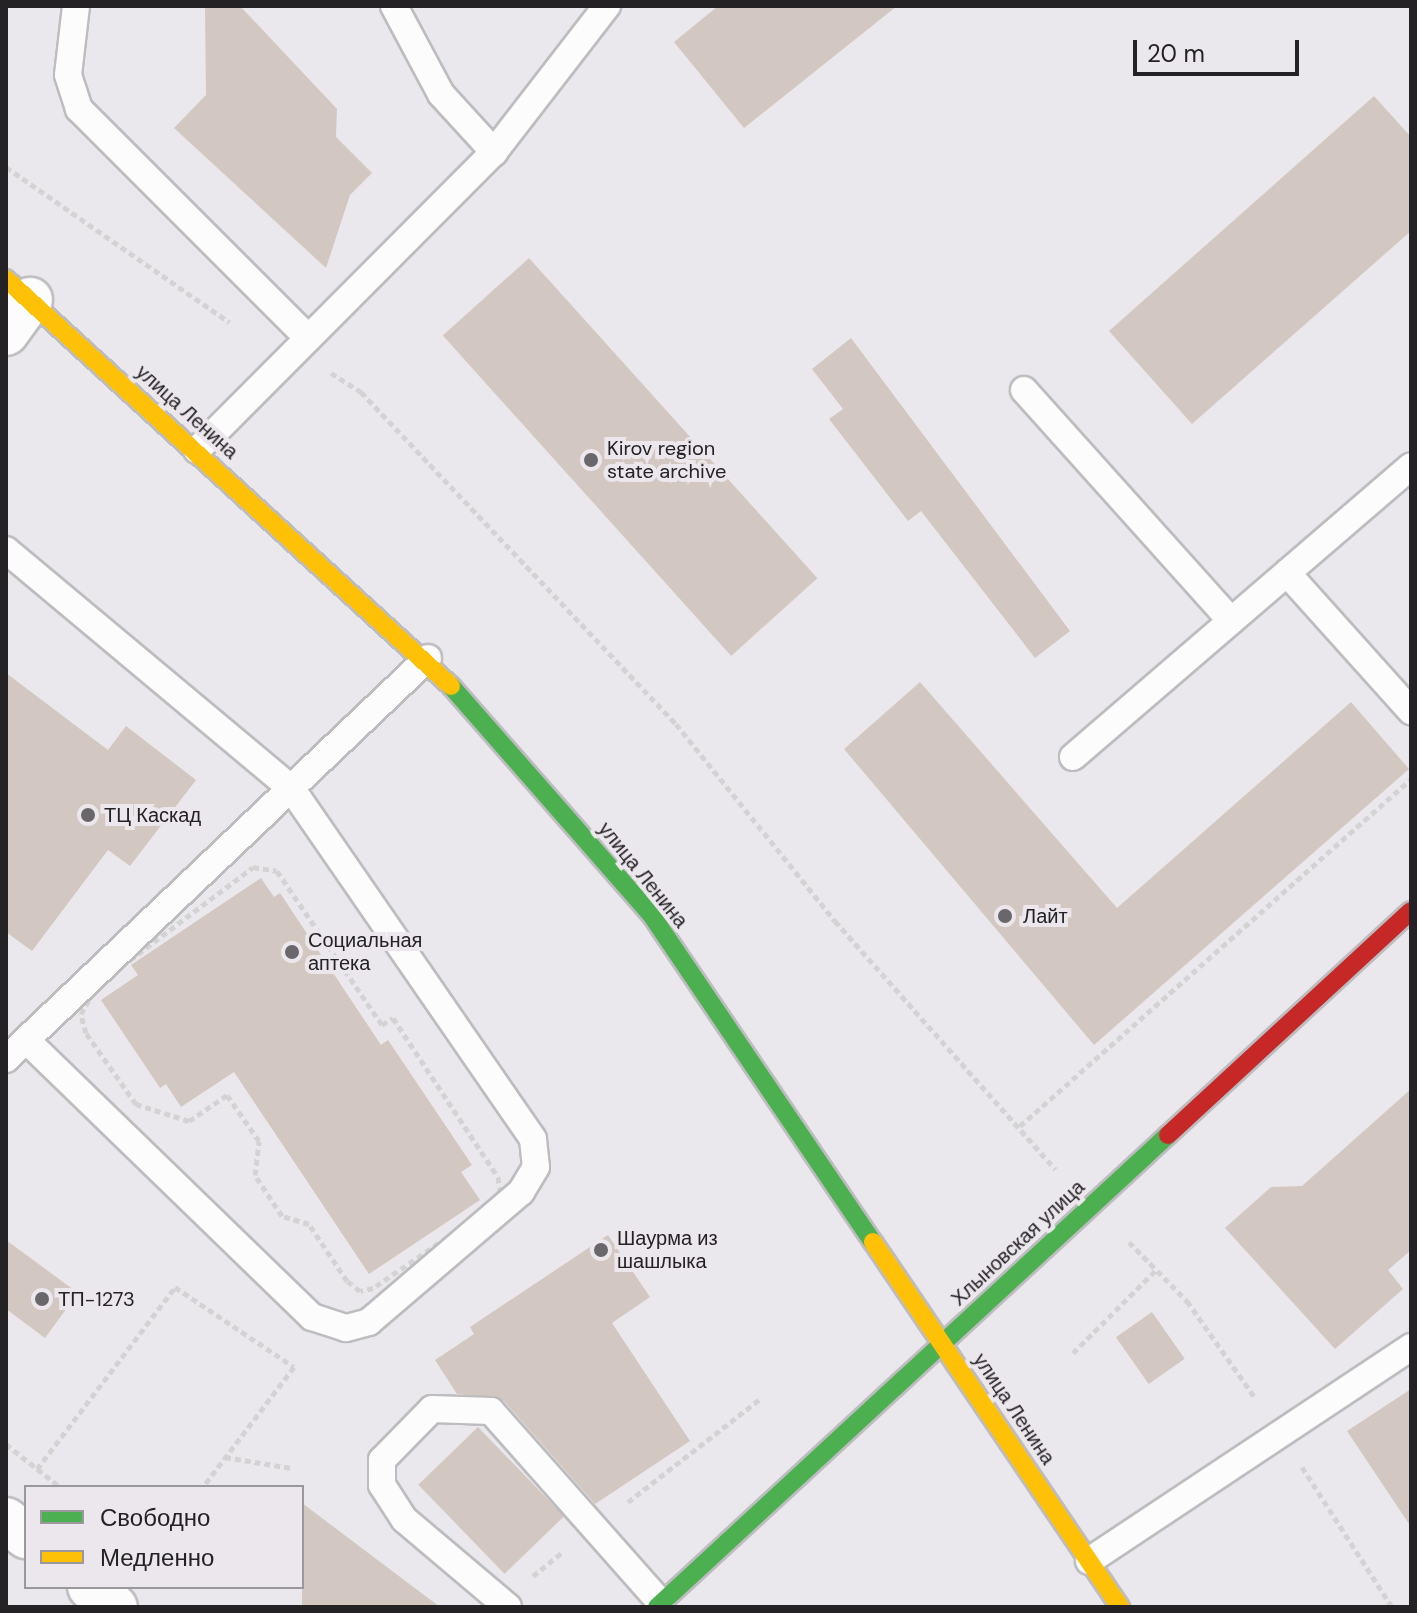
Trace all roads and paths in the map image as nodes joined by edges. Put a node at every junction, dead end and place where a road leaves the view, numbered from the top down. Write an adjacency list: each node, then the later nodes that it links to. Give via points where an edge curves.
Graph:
1 (76, 6): 7 (lane, via 68,75 79,109)
2 (394, 6): 4 (lane, via 441,94)
3 (607, 6): 4 (lane, via 587,23)
4 (494, 152): 7 (lane)
5 (6, 167): 7 (path, via 220,317)
6 (14, 304): 9 (main road, улица Ленина)
7 (302, 344): 9 (lane); 23 (path, via 361,392 666,713 835,921)
8 (1024, 390): 13 (lane)
9 (197, 450): 14 (main road, улица Ленина)
10 (1411, 466): 12 (lane)
11 (6, 550): 18 (lane)
12 (1287, 573): 13 (lane); 15 (lane)
13 (1231, 621): 16 (lane)
14 (428, 658): 18 (lane); 26 (main road, улица Ленина, via 650,913)
15 (1411, 711)
16 (1073, 757)
17 (1411, 779): 23 (path)
18 (291, 788): 21 (lane); 21 (lane, via 533,1139 536,1167 521,1192 369,1322 346,1328 312,1317)
19 (277, 871): 19 (path, via 253,867 98,984 81,1014 136,1104 189,1121 227,1095 259,1141 255,1175 282,1216 309,1224 360,1291 488,1209 500,1192 498,1177 393,1018 382,1025)
20 (1411, 911): 26 (main road, Хлыновская улица)
21 (26, 1040): 22 (lane)
22 (6, 1059)
23 (1020, 1126): 24 (path)
24 (1060, 1176)
25 (1156, 1270): 28 (path)
26 (944, 1343): 37 (main road, улица Ленина); 40 (main road, Хлыновская улица)
27 (1411, 1347): 37 (lane)
28 (1073, 1353)
29 (761, 1398): 36 (path)
30 (6, 1444): 33 (path)
31 (225, 1457): 32 (path); 33 (path, via 294,1367 175,1287); 35 (path)
32 (291, 1468)
33 (37, 1469): 34 (path)
34 (57, 1485)
35 (204, 1485)
36 (593, 1529): 39 (path); 39 (lane, via 491,1411 432,1409 382,1460 382,1485 404,1519); 40 (lane)
37 (1089, 1561): 42 (main road, улица Ленина)
38 (92, 1589): 41 (street)
39 (504, 1604)
40 (659, 1605)
41 (115, 1607)
42 (1120, 1607)

